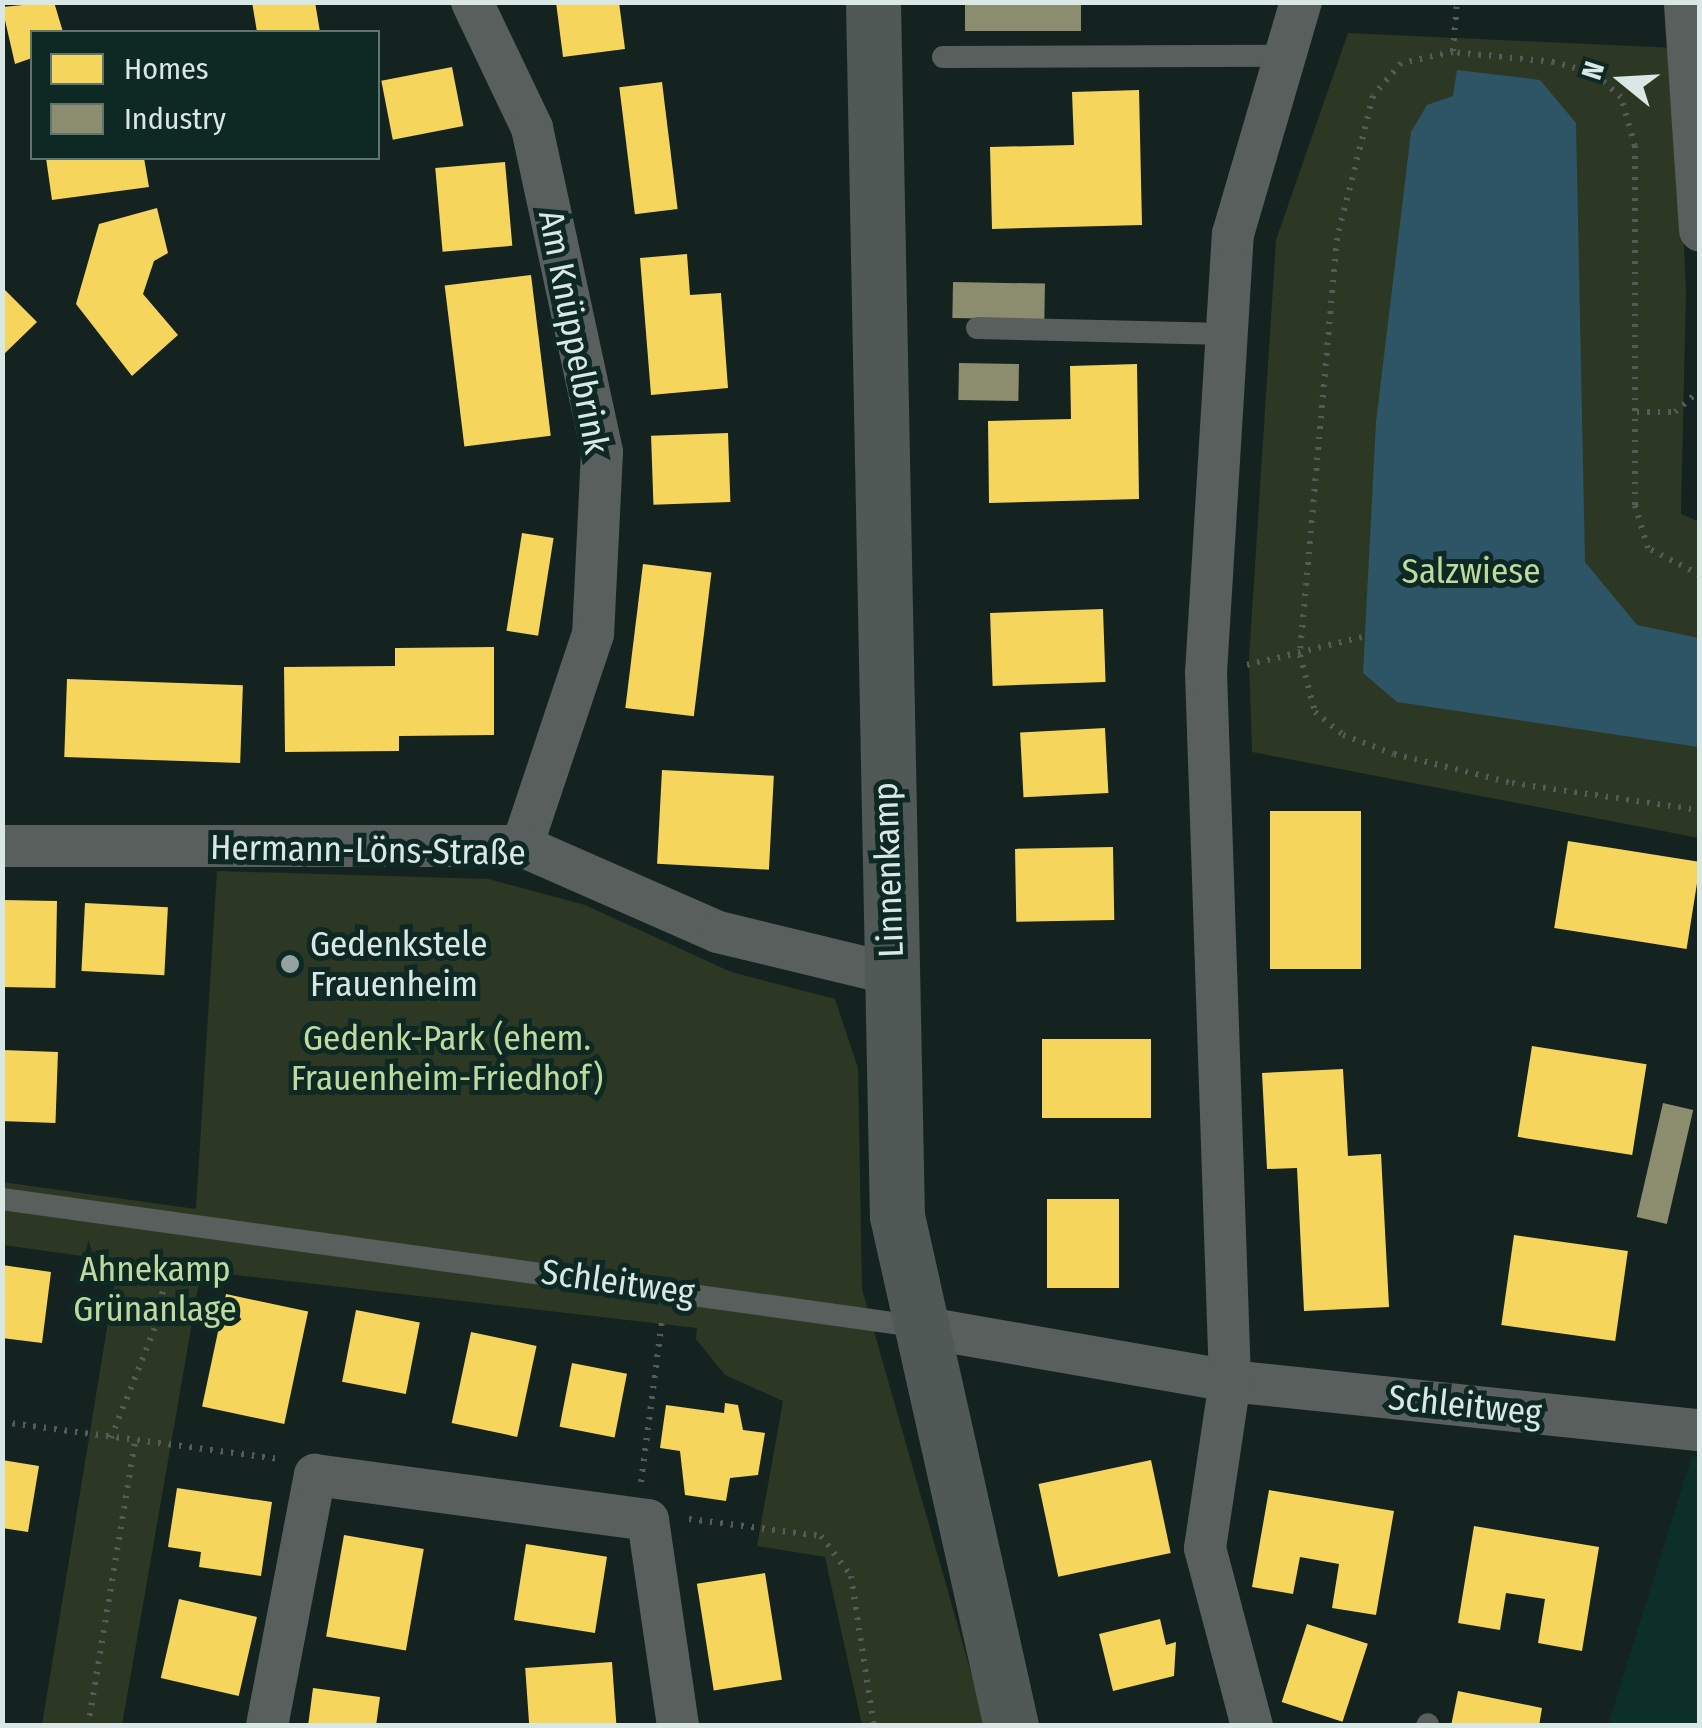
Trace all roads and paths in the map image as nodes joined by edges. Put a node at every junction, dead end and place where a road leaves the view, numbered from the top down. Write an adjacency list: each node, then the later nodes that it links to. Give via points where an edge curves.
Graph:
1 (472, 2): 21 (street, Am Knüppelbrink, via 532,128 602,452 594,634)
2 (873, 2): 22 (main road, Linnenkamp)
3 (1300, 2): 9 (street)
4 (1457, 2): 7 (path)
5 (1672, 2): 6 (street)
6 (1687, 3): 10 (street)
7 (1453, 52): 14 (path, via 1554,62 1595,74 1621,97 1634,146); 17 (path, via 1401,63 1373,96 1337,238)
8 (943, 56): 9 (lane)
9 (1283, 56): 12 (street, via 1233,234)
10 (1700, 230)
11 (977, 328): 12 (lane)
12 (1226, 334): 18 (street)
13 (1700, 390): 14 (path, via 1675,412)
14 (1637, 412): 15 (path, via 1636,504 1648,548)
15 (1700, 574)
16 (1362, 637): 17 (path)
17 (1300, 655): 18 (path); 19 (path, via 1314,712 1342,735 1512,783)
18 (1206, 673): 27 (street)
19 (1700, 810)
20 (2, 846): 21 (street, Hermann-Löns-Straße)
21 (522, 846): 22 (street, Hermann-Löns-Straße, via 718,932)
22 (891, 974): 26 (main road, Linnenkamp, via 896,1216)
23 (2, 1200): 24 (lane, Schleitweg)
24 (178, 1224): 25 (lane, Schleitweg); 30 (path, via 156,1325)
25 (666, 1288): 26 (lane, Schleitweg); 33 (path)
26 (915, 1326): 27 (street, Schleitweg); 38 (main road, Linnenkamp)
27 (1230, 1381): 28 (street, Schleitweg); 39 (street, via 1205,1548)
28 (1697, 1419)
29 (2, 1422): 30 (path)
30 (111, 1438): 31 (path)
31 (135, 1440): 32 (path, via 296,1462); 34 (path)
32 (314, 1475): 33 (street); 35 (street)
33 (642, 1519): 36 (street); 37 (path, via 821,1536 851,1576)
34 (88, 1726)
35 (267, 1726)
36 (678, 1726)
37 (874, 1726)
38 (1010, 1726)
39 (1252, 1726)

